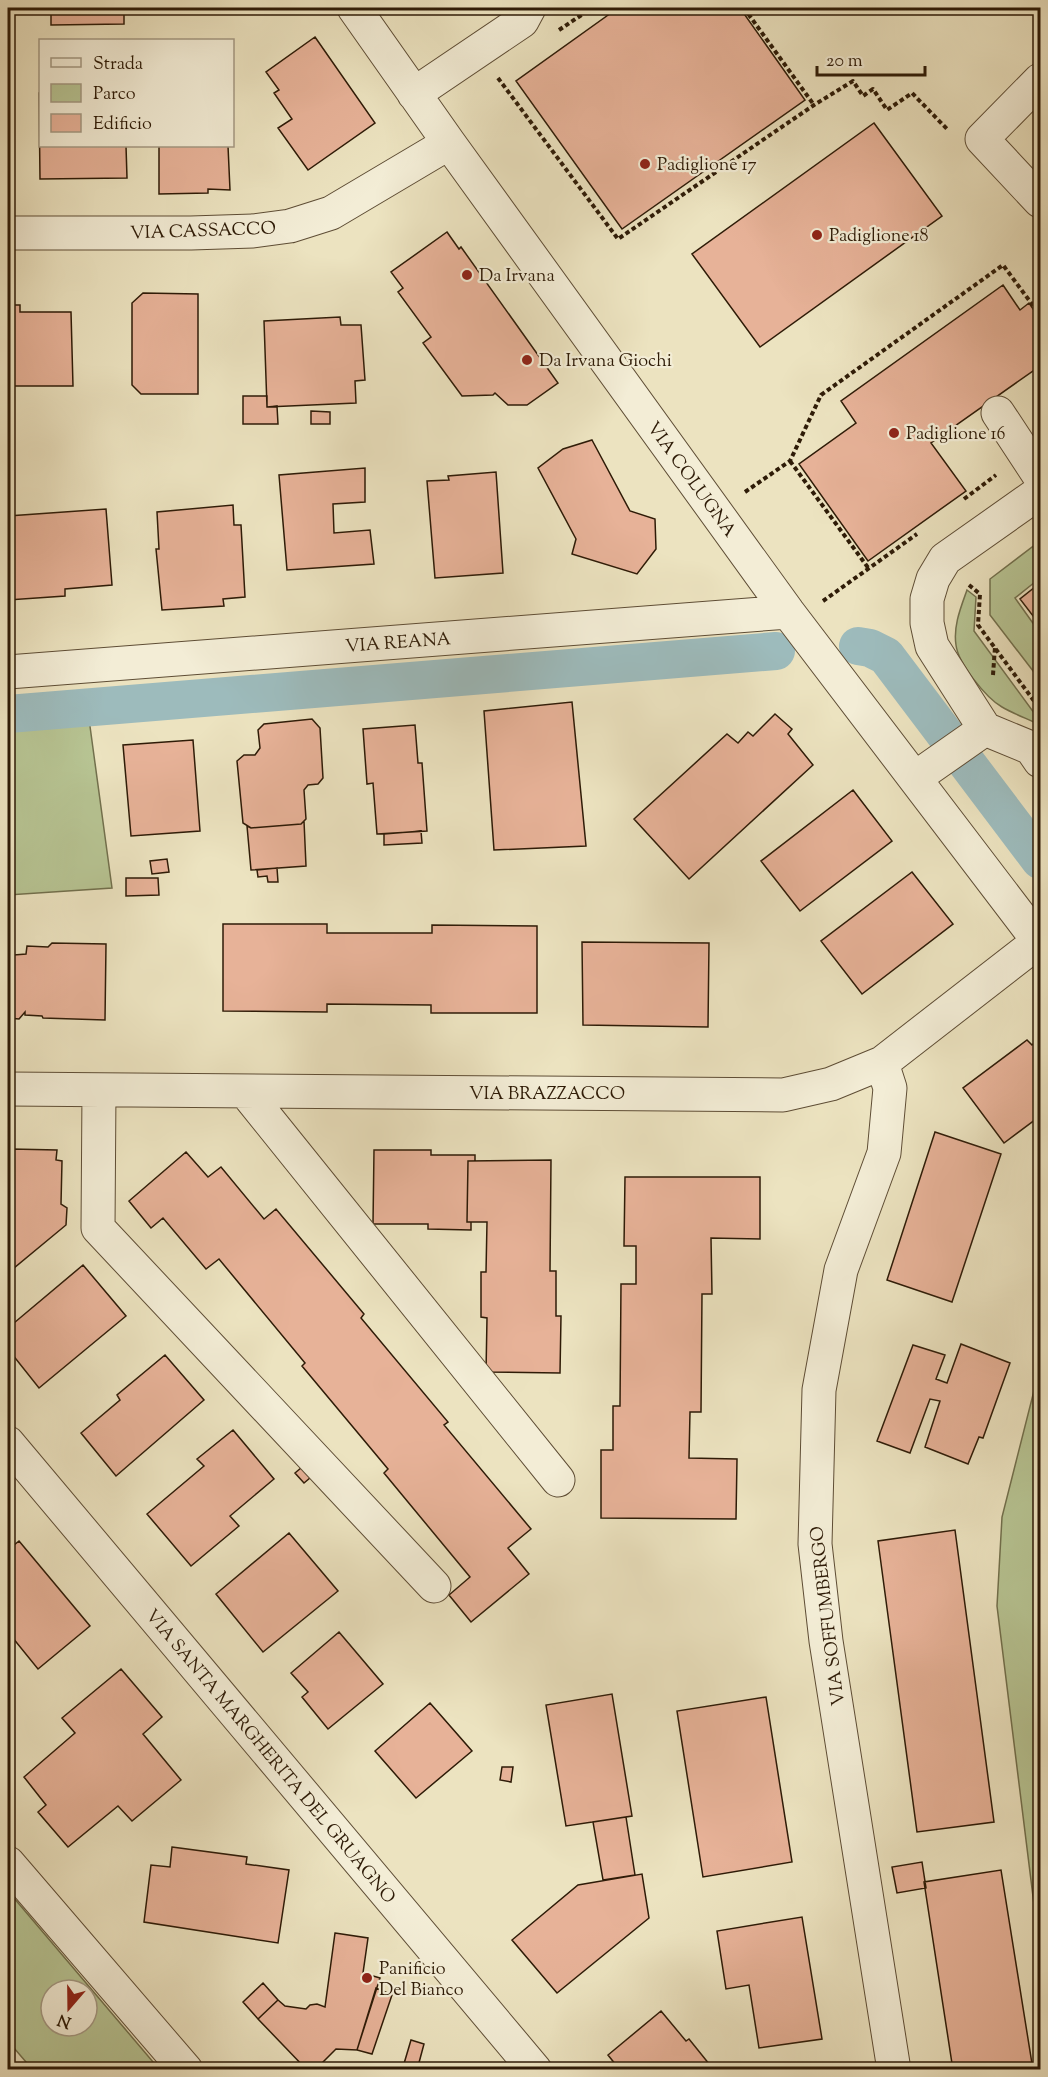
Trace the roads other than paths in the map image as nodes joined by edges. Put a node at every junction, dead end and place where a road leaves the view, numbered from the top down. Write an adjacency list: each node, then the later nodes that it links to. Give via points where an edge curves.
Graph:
1 (354, 8): 4 (street, VIA COLUGNA)
2 (529, 8): 4 (street, via 522,21)
3 (1041, 80): 6 (street, via 982,139)
4 (414, 94): 5 (street, VIA COLUGNA)
5 (449, 144): 7 (street, VIA CASSACCO, via 331,213 290,226 191,233); 11 (street, VIA COLUGNA)
6 (1041, 201)
7 (8, 233)
8 (998, 414): 9 (street)
9 (1041, 477)
10 (1041, 492): 13 (street, via 945,559 927,599 932,646)
11 (792, 616): 12 (street, VIA REANA); 15 (street, VIA COLUGNA)
12 (8, 672)
13 (976, 735): 14 (street); 15 (street)
14 (1037, 753)
15 (915, 778): 16 (street, VIA COLUGNA)
16 (1040, 942): 17 (street, VIA BRAZZACCO)
17 (882, 1063): 20 (street, VIA BRAZZACCO, via 831,1084 783,1095); 27 (street, VIA SOFFUMBERGO, via 890,1088 884,1153 841,1270 819,1390 815,1544 826,1641)
18 (8, 1089): 19 (street, VIA BRAZZACCO)
19 (99, 1090): 20 (street, VIA BRAZZACCO); 23 (street, via 98,1228)
20 (245, 1091): 22 (street)
21 (8, 1443): 26 (street, VIA SANTA MARGHERITA DEL GRUAGNO)
22 (558, 1480)
23 (434, 1586)
24 (8, 1863): 25 (street)
25 (186, 2070)
26 (535, 2070)
27 (894, 2070)

